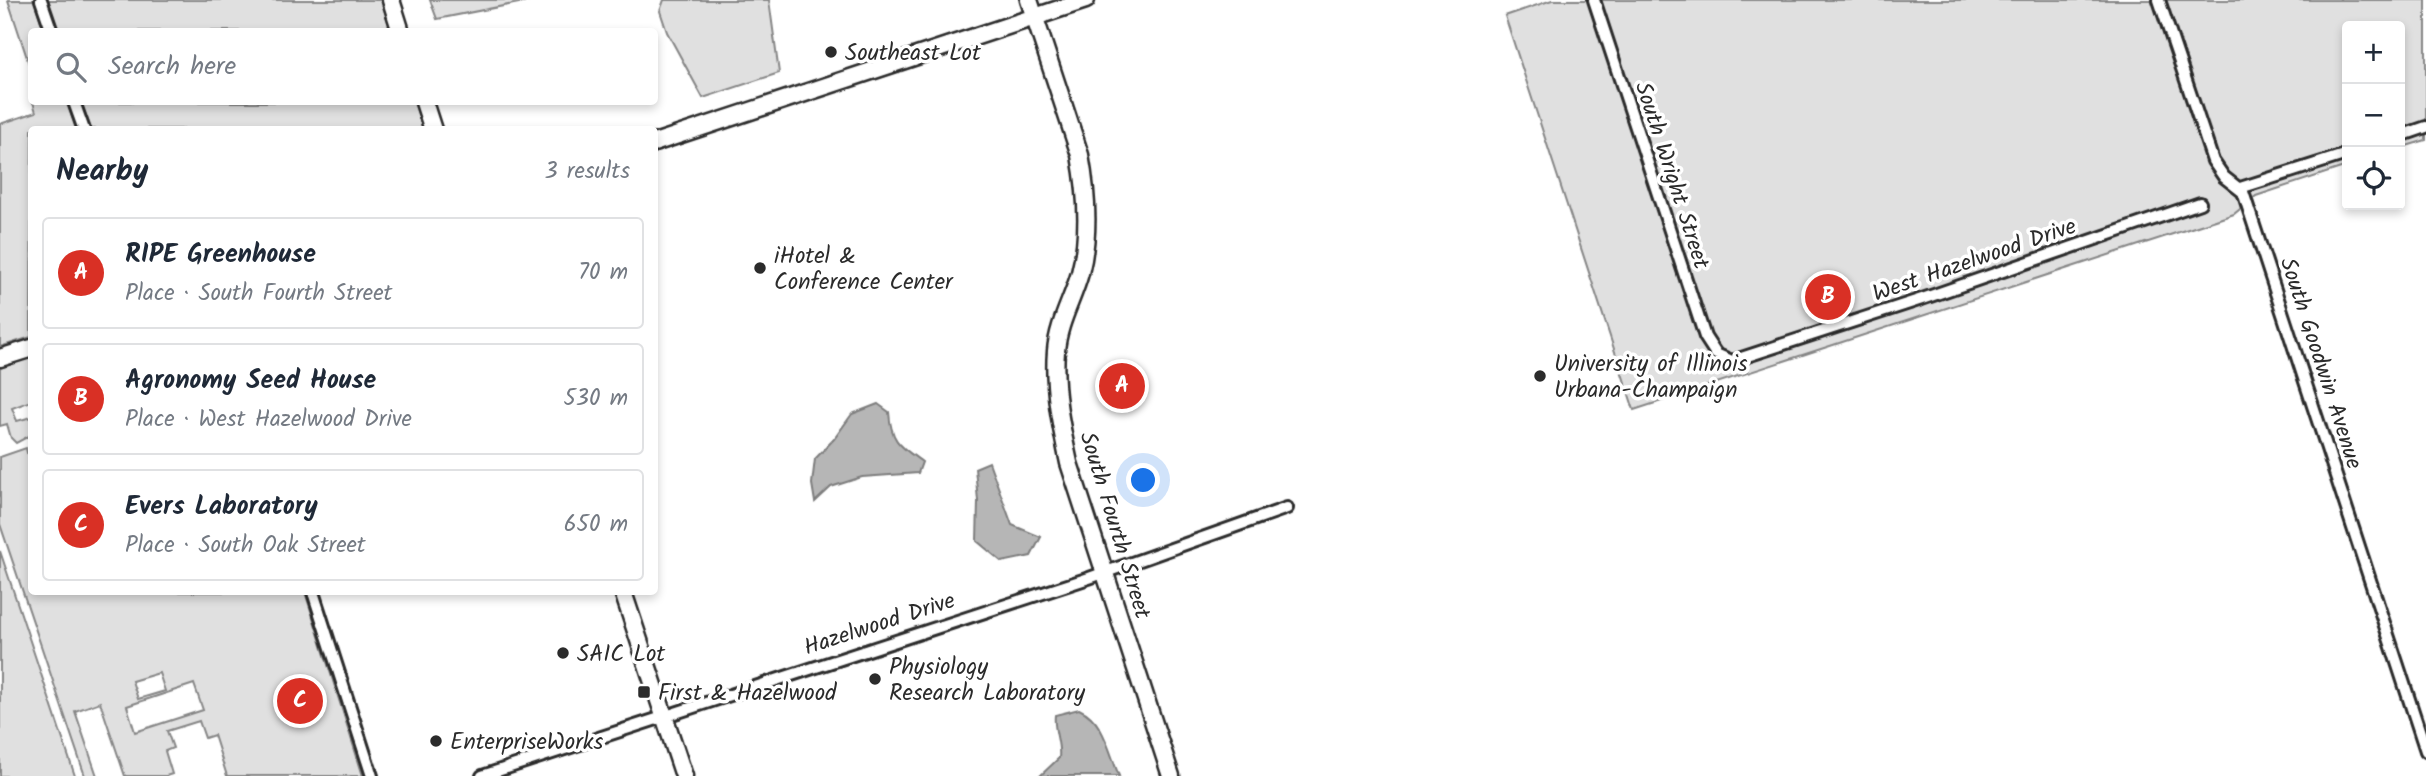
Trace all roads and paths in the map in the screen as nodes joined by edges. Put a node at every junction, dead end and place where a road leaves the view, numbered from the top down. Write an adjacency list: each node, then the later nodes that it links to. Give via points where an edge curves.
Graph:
1 (41, 0): 8 (street)
2 (391, 0): 9 (street)
3 (1029, 0): 7 (street, South Fourth Street)
4 (1086, 0): 7 (street)
5 (1594, 0): 22 (street, South Wright Street, via 1689,292 1709,346)
6 (2159, 0): 18 (street, South Goodwin Avenue, via 2207,148 2219,172)
7 (1035, 18): 16 (street); 24 (street, South Fourth Street, via 1080,155 1084,181 1087,219 1080,272 1056,349 1058,411 1069,463)
8 (51, 28)
9 (400, 28)
10 (75, 105): 12 (street)
11 (425, 105): 13 (street)
12 (82, 126)
13 (432, 126)
14 (2426, 127): 15 (street)
15 (2405, 134)
16 (658, 142)
17 (2342, 156): 18 (street)
18 (2241, 188): 28 (street, South Goodwin Avenue)
19 (2200, 203): 22 (street, West Hazelwood Drive, via 1835,328 1732,361)
20 (28, 349): 21 (street)
21 (0, 358)
22 (1720, 358)
23 (1287, 508): 24 (street, Hazelwood Drive)
24 (1105, 572): 27 (street, Hazelwood Drive); 32 (street, South Fourth Street)
25 (314, 595): 29 (street)
26 (624, 595): 27 (street)
27 (665, 718): 30 (street, Hazelwood Drive); 31 (street)
28 (2426, 751)
29 (372, 776)
30 (482, 776)
31 (684, 776)
32 (1171, 776)

